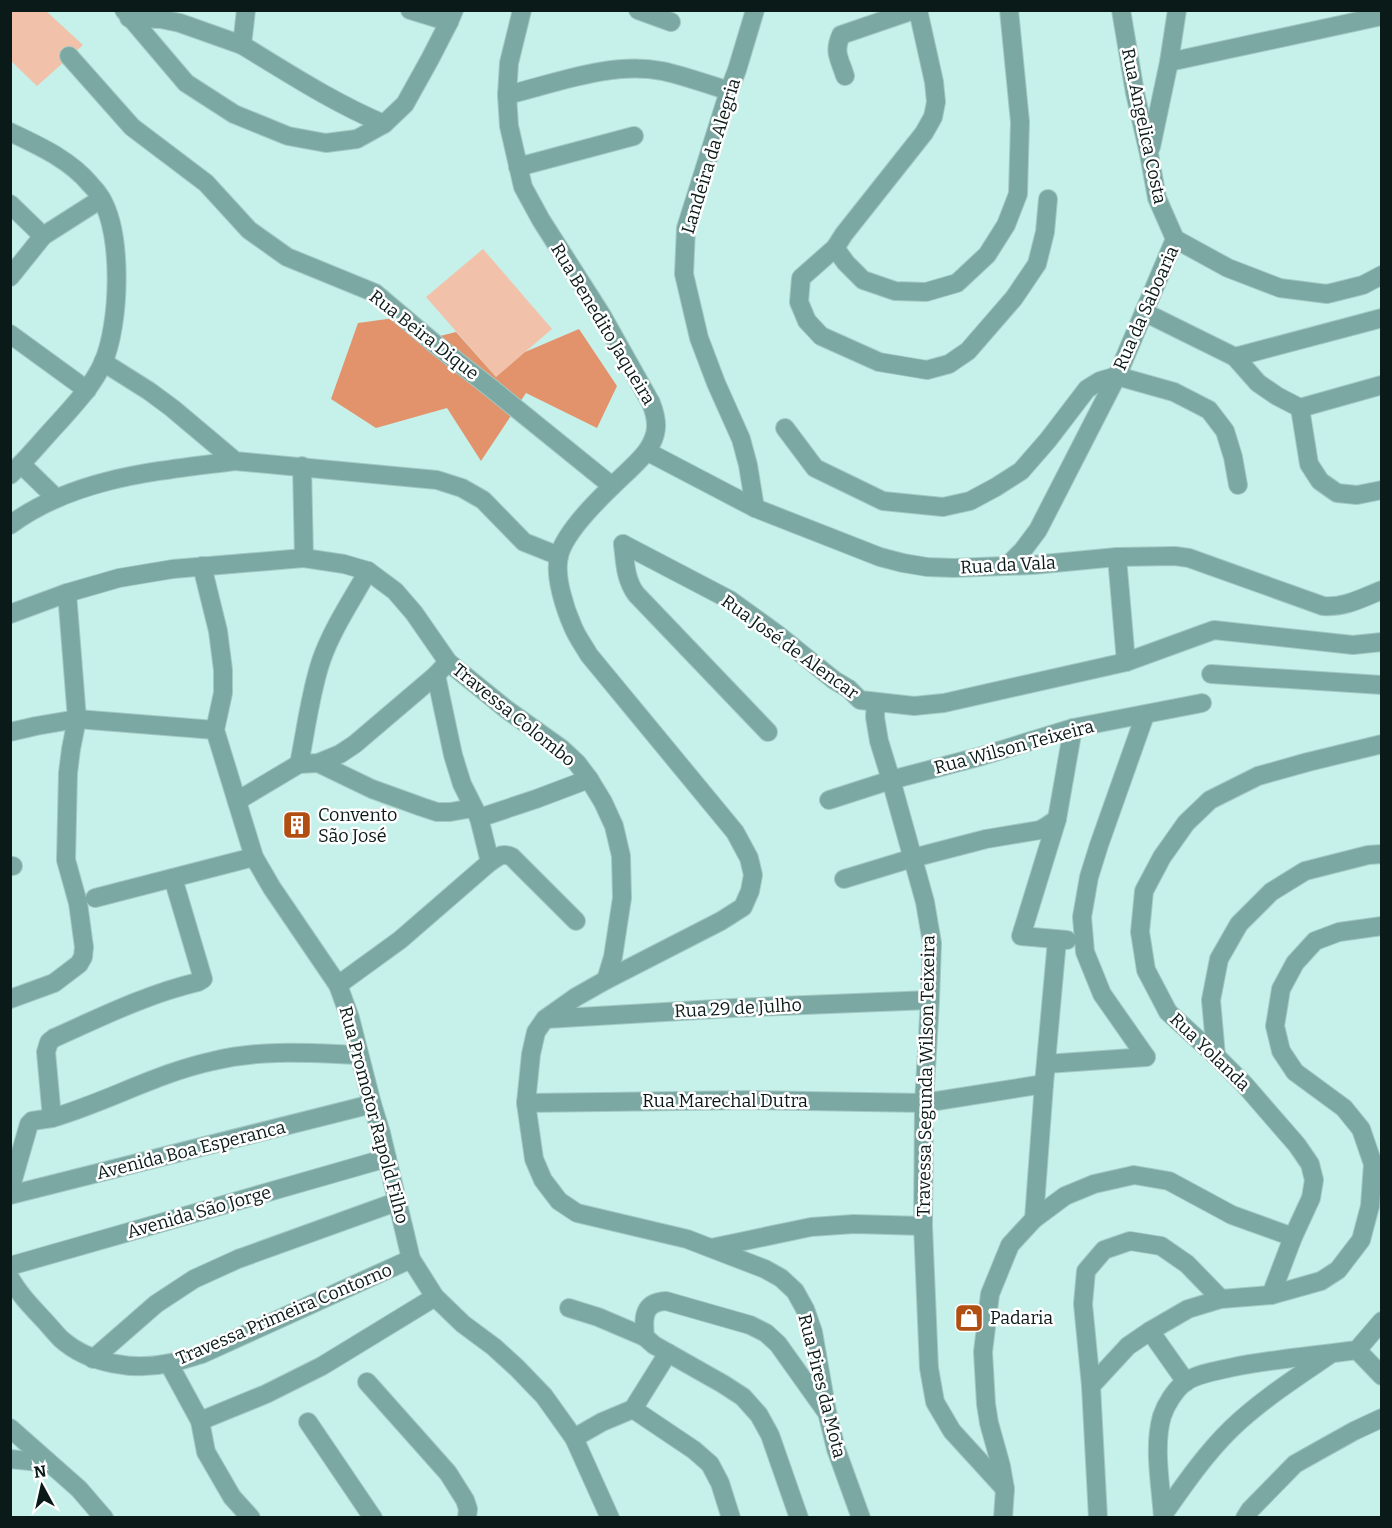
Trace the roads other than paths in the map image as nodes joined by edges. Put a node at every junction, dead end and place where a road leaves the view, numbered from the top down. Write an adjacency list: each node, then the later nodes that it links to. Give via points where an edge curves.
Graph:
1 (246, 10): 14 (street)
2 (410, 10): 11 (street)
3 (522, 10): 19 (street, Rua Benedito Jaqueira, via 509,63)
4 (638, 10): 13 (street)
5 (755, 10): 18 (street, Landeira da Alegria)
6 (916, 10): 17 (street, via 841,35 837,52); 30 (street, via 934,82 933,117)
7 (1009, 10): 30 (street, via 1020,122 1018,194 1006,225 987,255 957,283 926,292 895,291 863,280)
8 (1121, 10): 23 (street, Rua Angelica Costa, via 1134,93)
9 (1177, 10): 16 (street)
10 (126, 14): 14 (street, via 180,23); 20 (street, via 186,83 234,114 288,136 326,143 357,139)
11 (451, 16): 20 (street, via 405,104)
12 (1382, 16): 16 (street)
13 (671, 22)
14 (242, 45): 20 (street, via 356,112)
15 (69, 56): 48 (street, Rua Beira Dique, via 132,127 206,183 249,230 287,257 375,293)
16 (1168, 62): 23 (street)
17 (845, 76)
18 (729, 91): 19 (street, via 662,71 634,68 599,72); 51 (street, Landeira da Alegria, via 686,228 684,274 699,338 741,439)
19 (507, 95): 24 (street, Rua Benedito Jaqueira)
20 (384, 124)
21 (10, 132): 25 (street, via 70,164)
22 (634, 136): 24 (street)
23 (1149, 154): 29 (street, Rua Angelica Costa, via 1157,198)
24 (518, 167): 43 (street, Rua Benedito Jaqueira, via 523,187 541,220 651,403 657,423)
25 (101, 199): 28 (street); 37 (street, via 108,214 117,275 115,321)
26 (1048, 199): 30 (street, via 1037,264 1014,298 968,351 949,364 927,369 879,362 820,336 799,303 801,278)
27 (10, 204): 28 (street)
28 (43, 236): 32 (street)
29 (1175, 239): 31 (street, Rua da Saboaria, via 1228,268 1280,288 1327,294 1363,285); 33 (street, Rua da Saboaria)
30 (835, 248)
31 (1382, 275)
32 (10, 277)
33 (1144, 312): 36 (street); 38 (street, Rua da Saboaria)
34 (1382, 318): 36 (street)
35 (10, 334): 40 (street)
36 (1235, 357): 41 (street, via 1258,382)
37 (103, 362): 40 (street); 44 (street, via 172,408)
38 (1117, 376): 42 (street, via 1087,389 1021,471 970,501 943,507 883,501 814,468); 47 (street, via 1174,392 1209,410 1225,431); 57 (street, Rua da Saboaria, via 1038,530)
39 (1382, 385): 41 (street)
40 (87, 390): 45 (street)
41 (1300, 408): 49 (street, via 1309,464 1320,481 1337,493 1357,495)
42 (785, 428)
43 (648, 452): 48 (street, Rua Benedito Jaqueira); 51 (street, Rua da Vala)
44 (235, 461): 46 (street); 50 (street, via 144,473)
45 (17, 462): 50 (street)
46 (302, 466): 53 (street, via 437,480 462,488 483,500 524,542); 55 (street)
47 (1238, 485)
48 (612, 486): 53 (street, Rua Benedito Jaqueira, via 566,539)
49 (1382, 490)
50 (56, 498): 52 (street)
51 (755, 508): 57 (street, Rua da Vala, via 903,563 954,568)
52 (10, 525)
53 (559, 556): 95 (street, Rua Benedito Jaqueira, via 558,578 573,629 589,655 735,832 749,858 753,876 743,907)
54 (1117, 557): 57 (street, Rua da Vala); 59 (street, Rua da Vala, via 1189,558 1323,606 1344,605); 63 (street)
55 (304, 558): 56 (street, Travessa Colombo); 58 (street, Travessa Colombo)
56 (202, 566): 60 (street, Travessa Colombo, via 119,578); 72 (street, via 223,670 223,693)
57 (1007, 566)
58 (368, 571): 64 (street, Travessa Colombo, via 408,606); 77 (street, via 322,660)
59 (1382, 590)
60 (67, 593): 61 (street, Travessa Colombo); 70 (street)
61 (10, 614)
62 (1382, 642): 63 (street, Rua José de Alencar, via 1353,645 1214,630)
63 (1126, 662): 68 (street, Rua José de Alencar, via 944,703)
64 (442, 668): 76 (street, via 355,744); 78 (street, Travessa Colombo, via 562,749); 82 (street, via 453,755)
65 (1211, 674): 66 (street)
66 (1382, 685)
67 (1202, 704): 69 (street, Rua Wilson Teixeira)
68 (870, 706): 74 (street, Rua José de Alencar, via 730,600 623,544 627,578 636,594); 79 (street, Travessa Segunda Wilson Teixeira)
69 (1145, 715): 71 (street, Rua Wilson Teixeira); 94 (street, via 1089,877 1082,917)
70 (78, 719): 72 (street); 73 (street); 90 (street, via 70,749 66,860)
71 (1074, 728): 79 (street, Rua Wilson Teixeira); 83 (street)
72 (214, 730): 81 (street, Rua Promotor Rapold Filho)
73 (10, 732)
74 (768, 732)
75 (1380, 741): 101 (street, Rua Yolanda, via 1258,776 1210,800 1186,823 1162,856 1144,891 1140,932 1146,970 1168,1012)
76 (318, 763): 77 (street); 82 (street, via 372,789 437,812)
77 (299, 764): 81 (street)
78 (589, 779): 82 (street, via 536,800); 95 (street, Travessa Colombo, via 614,826 621,856 622,898)
79 (891, 780): 80 (street, Rua Wilson Teixeira); 87 (street, Travessa Segunda Wilson Teixeira)
80 (829, 800)
81 (237, 801): 85 (street, Rua Promotor Rapold Filho)
82 (476, 813): 86 (street)
83 (1057, 819): 87 (street, via 1040,830); 93 (street, via 1021,936)
84 (1382, 854): 101 (street, via 1305,871 1271,892 1239,924 1219,959 1211,1000)
85 (254, 857): 88 (street); 96 (street, Rua Promotor Rapold Filho)
86 (497, 858): 91 (street, via 512,857); 96 (street, via 400,940)
87 (913, 858): 89 (street); 98 (street, Travessa Segunda Wilson Teixeira, via 932,943)
88 (172, 878): 90 (street); 107 (street, via 201,981 138,1000 49,1042 46,1052)
89 (844, 879)
90 (86, 901): 97 (street, via 83,957 79,964 54,983)
91 (576, 921)
92 (1382, 926): 119 (street, via 1339,932 1316,941 1295,963 1281,990 1275,1026 1281,1051 1295,1072 1344,1108 1361,1129 1372,1164 1370,1206 1361,1240 1350,1255 1338,1270 1321,1281)
93 (1057, 940): 94 (street); 102 (street)
94 (1084, 940): 102 (street, via 1102,994 1146,1056)
95 (606, 980): 99 (street)
96 (338, 985): 100 (street, Rua Promotor Rapold Filho)
97 (10, 999)
98 (930, 1000): 99 (street, Rua 29 de Julho); 105 (street, Travessa Segunda Wilson Teixeira)
99 (545, 1019): 104 (street, Rua Pires da Mota, via 536,1032)
100 (359, 1055): 106 (street, Rua Promotor Rapold Filho); 107 (street, via 284,1052 212,1061)
101 (1216, 1056): 114 (street, Rua Yolanda, via 1310,1164 1314,1180 1311,1198)
102 (1046, 1064): 103 (street)
103 (1044, 1084): 105 (street, Rua Marechal Dutra); 112 (street)
104 (526, 1102): 105 (street, Rua Marechal Dutra); 115 (street, Rua Pires da Mota, via 534,1159 543,1180 559,1201 577,1213)
105 (924, 1103): 113 (street, Travessa Segunda Wilson Teixeira)
106 (372, 1104): 108 (street, Rua Promotor Rapold Filho); 110 (street, Avenida Boa Esperanca)
107 (52, 1118): 109 (street, via 28,1124)
108 (387, 1158): 111 (street, Rua Promotor Rapold Filho); 117 (street, Avenida São Jorge)
109 (10, 1190)
110 (10, 1195)
111 (396, 1202): 116 (street, Rua Promotor Rapold Filho); 129 (street, via 238,1259 194,1279 156,1304)
112 (1034, 1219): 114 (street, via 1065,1196 1094,1184 1134,1175 1169,1181 1232,1215); 144 (street, via 1010,1245 990,1294 983,1352 988,1423)
113 (923, 1226): 115 (street, via 811,1227); 144 (street, Travessa Segunda Wilson Teixeira, via 929,1368 935,1402 952,1431)
114 (1293, 1237): 119 (street, Rua Yolanda)
115 (711, 1248): 136 (street, Rua Pires da Mota, via 765,1269 795,1291 813,1332)
116 (411, 1259): 120 (street, Rua Promotor Rapold Filho); 130 (street, Travessa Primeira Contorno, via 202,1354)
117 (10, 1266)
118 (10, 1278): 129 (street, Travessa Primeira Contorno, via 61,1339)
119 (1271, 1295): 121 (street)
120 (435, 1297): 138 (street, via 321,1366); 141 (street, Rua Promotor Rapold Filho, via 518,1368)
121 (1221, 1299): 124 (street, via 1188,1309); 134 (street, via 1187,1264 1161,1246 1130,1241 1104,1250 1086,1271 1083,1304)
122 (569, 1308): 125 (street)
123 (1382, 1321): 126 (street)
124 (1150, 1331): 133 (street); 134 (street, via 1128,1346)
125 (645, 1337): 127 (street); 136 (street, via 643,1322 647,1310 666,1301 750,1325 778,1344)
126 (1357, 1350): 128 (street); 131 (street)
127 (668, 1353): 135 (street); 152 (street, via 733,1390 759,1414)
128 (1330, 1354): 133 (street, via 1261,1361 1209,1372); 146 (street, via 1232,1428)
129 (93, 1359): 130 (street, Travessa Primeira Contorno, via 147,1367)
130 (169, 1364): 138 (street)
131 (1382, 1376)
132 (367, 1382): 149 (street, via 448,1473 465,1500)
133 (1186, 1382): 146 (street, via 1170,1399 1162,1417 1158,1442)
134 (1091, 1386): 155 (street)
135 (633, 1409): 141 (street); 151 (street, via 710,1464)
136 (827, 1412): 153 (street, Rua Pires da Mota)
137 (1382, 1418): 156 (street, via 1295,1464)
138 (200, 1421): 147 (street, via 206,1452 232,1497)
139 (308, 1422): 148 (street)
140 (10, 1428): 143 (street)
141 (574, 1438): 150 (street, Rua Promotor Rapold Filho)
142 (10, 1459): 143 (street)
143 (49, 1463): 145 (street, via 79,1489)
144 (1005, 1489): 154 (street)
145 (96, 1515)
146 (1163, 1516)
147 (251, 1518)
148 (373, 1518)
149 (467, 1518)
150 (610, 1518)
151 (731, 1518)
152 (799, 1518)
153 (861, 1518)
154 (1003, 1518)
155 (1098, 1518)
156 (1245, 1518)

